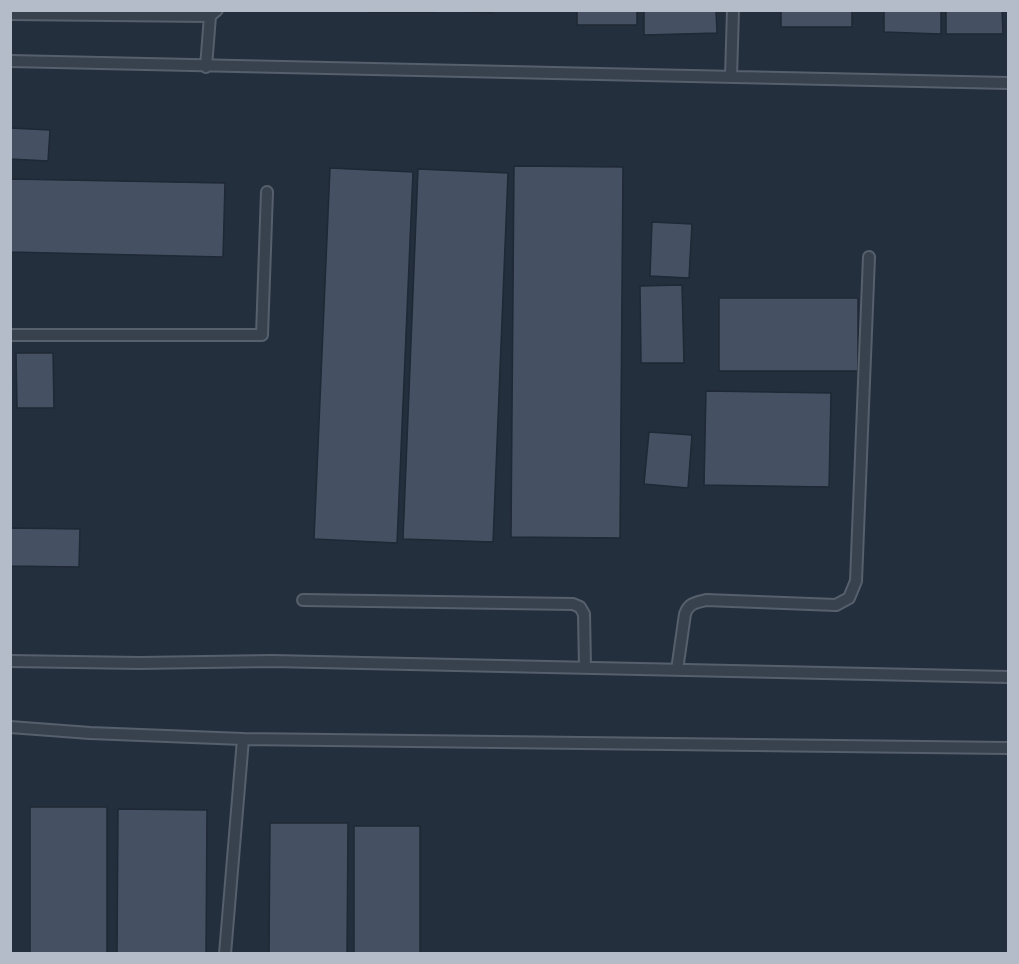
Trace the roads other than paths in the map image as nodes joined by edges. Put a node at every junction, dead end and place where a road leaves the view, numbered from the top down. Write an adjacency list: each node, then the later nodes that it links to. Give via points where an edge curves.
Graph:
1 (733, 10): 6 (lane)
2 (213, 13): 3 (lane); 5 (lane)
3 (10, 14)
4 (10, 61): 5 (lane)
5 (206, 67): 6 (lane)
6 (730, 77): 7 (lane)
7 (1008, 83)
8 (267, 192): 10 (lane, via 262,335)
9 (869, 257): 14 (lane, via 856,581 849,598 836,605 706,600 695,603 687,607 685,614)
10 (10, 335)
11 (303, 600): 13 (lane, via 573,604 584,614)
12 (10, 661): 13 (lane, via 272,661)
13 (585, 668): 14 (lane)
14 (677, 670): 15 (lane)
15 (1008, 677)
16 (10, 727): 17 (lane)
17 (243, 739): 18 (lane); 19 (lane)
18 (1008, 748)
19 (225, 954)

